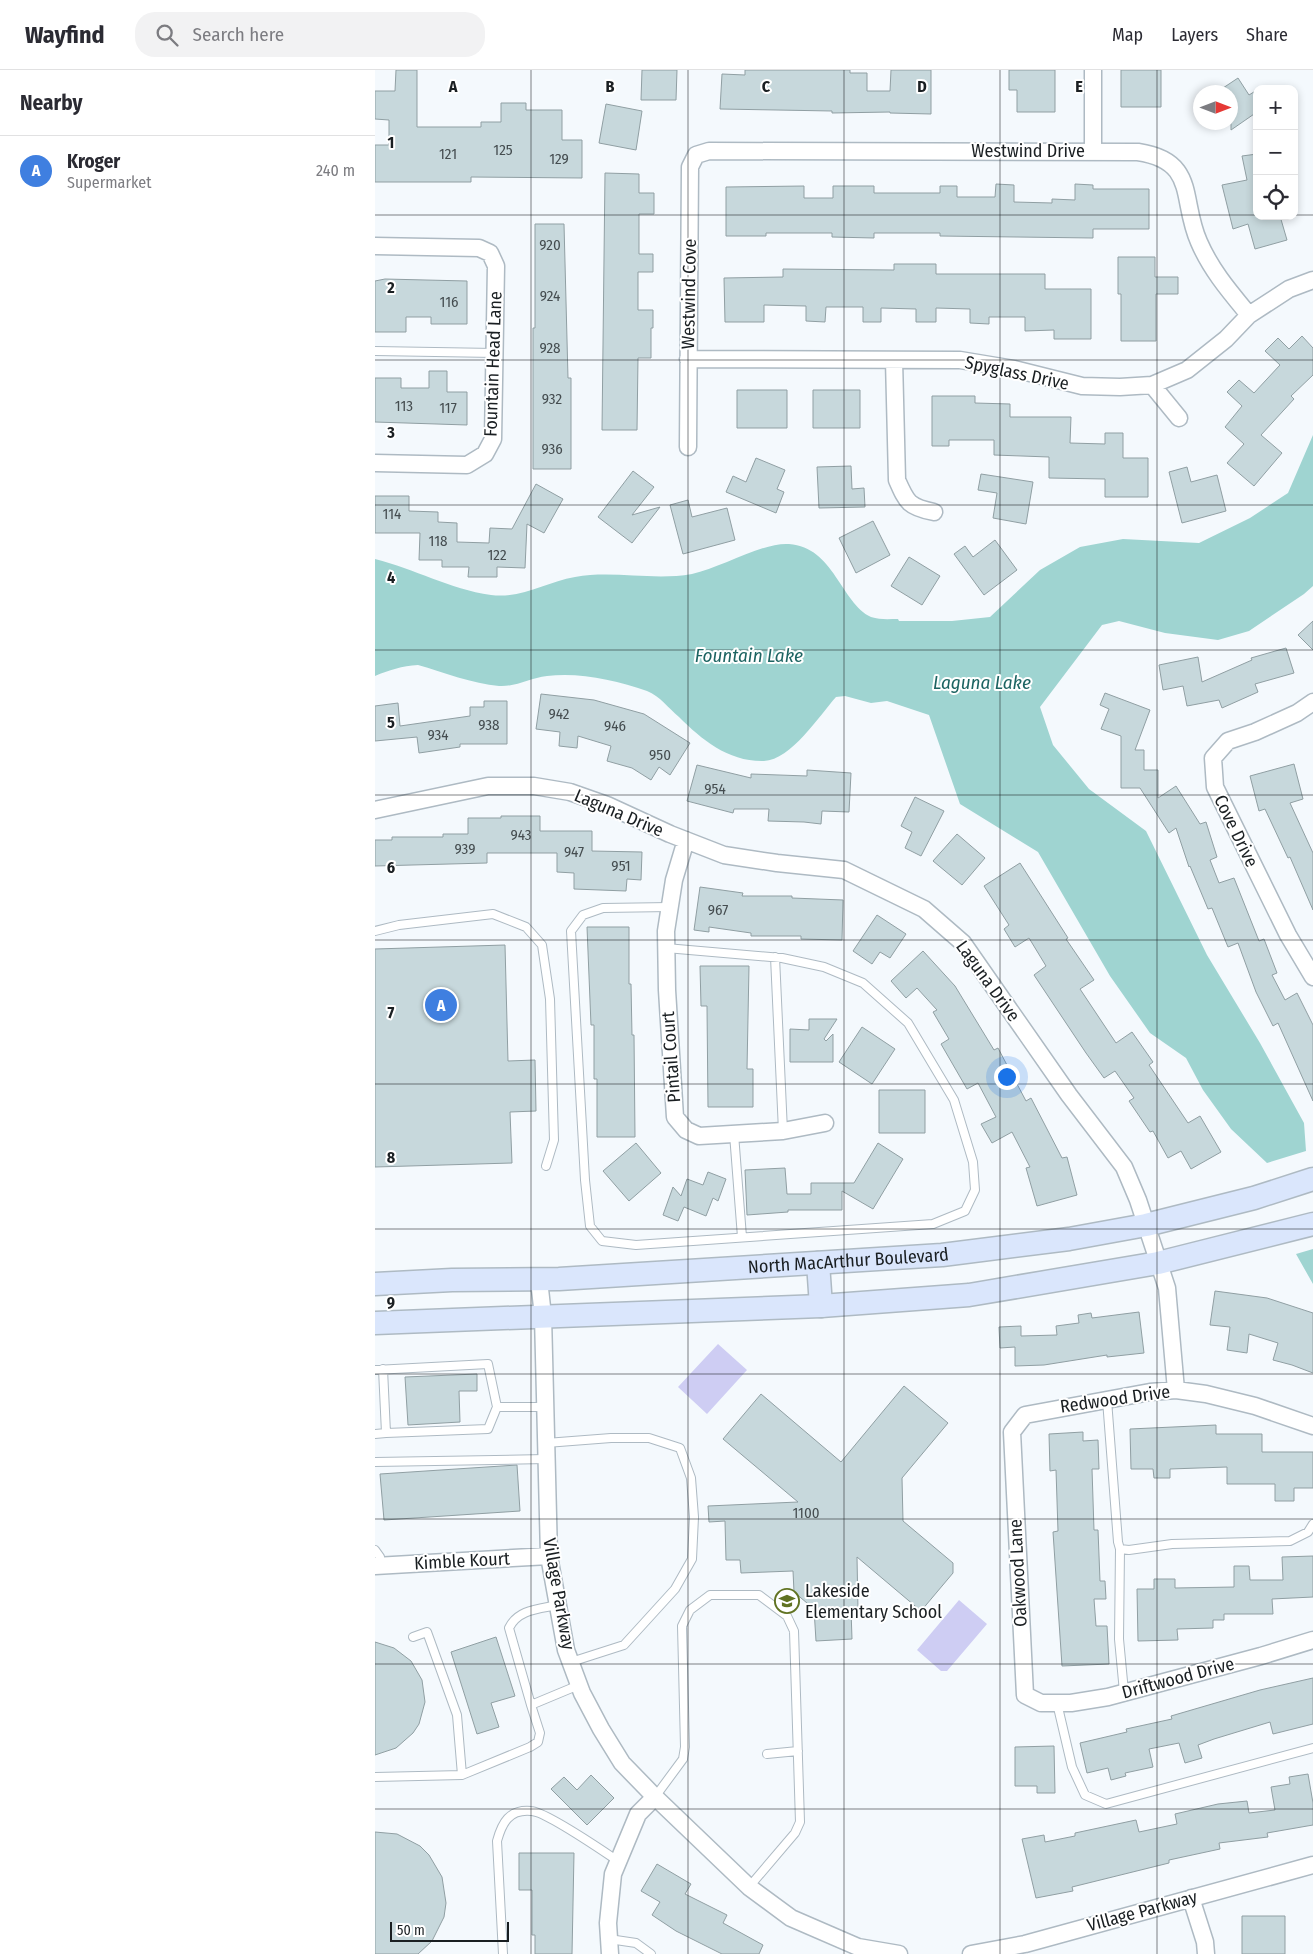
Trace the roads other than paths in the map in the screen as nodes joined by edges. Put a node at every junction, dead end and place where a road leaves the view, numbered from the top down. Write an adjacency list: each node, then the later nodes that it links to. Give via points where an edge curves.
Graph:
1 (1093, 70): 3 (street)
2 (709, 151): 3 (street, Westwind Drive); 9 (street, Westwind Cove, via 696,156 690,167)
3 (1093, 152): 6 (street, Westwind Drive, via 1152,154 1175,167 1187,191 1188,207 1199,242 1219,279)
4 (375, 246): 8 (street, Fountain Head Lane, via 479,248 490,254 496,266)
5 (1313, 280): 6 (street, Spyglass Drive, via 1289,289)
6 (1249, 315): 11 (street, Spyglass Drive, via 1226,340 1187,370)
7 (375, 351): 8 (lane)
8 (495, 353): 14 (street, Fountain Head Lane, via 493,438 485,454 467,465)
9 (688, 360): 10 (street, Spyglass Drive); 13 (street, Westwind Cove)
10 (894, 360): 11 (street, Spyglass Drive, via 960,360 1082,386 1120,388); 15 (street, via 897,480 905,497 916,508)
11 (1152, 385): 12 (street)
12 (1179, 418)
13 (687, 447)
14 (375, 463)
15 (934, 512)
16 (1313, 702): 23 (street, Cove Drive, via 1255,732 1228,740 1213,758 1215,787 1288,935)
17 (375, 810): 18 (street, Laguna Drive, via 488,786 534,786 571,792 607,804)
18 (686, 840): 19 (street, Pintail Court, via 673,880); 30 (street, Laguna Drive, via 724,855 844,870 924,909 963,943 1069,1095 1124,1167)
19 (670, 907): 21 (street, Pintail Court); 31 (lane, via 603,908 583,915 571,931 590,1226 602,1241 636,1245)
20 (375, 931): 27 (lane, via 399,925 493,914 526,927 542,945 550,999 554,1140)
21 (667, 948): 22 (lane); 26 (street, Pintail Court, via 675,1116 686,1130 699,1136)
22 (775, 957): 25 (lane); 31 (lane, via 824,967 863,982 908,1023 954,1100 973,1162 975,1190 965,1211 933,1224)
23 (1313, 977)
24 (825, 1122): 25 (street, Pintail Court)
25 (783, 1131): 26 (street, Pintail Court)
26 (734, 1134): 31 (lane)
27 (546, 1166)
28 (1313, 1179): 30 (main road, North MacArthur Boulevard, via 1254,1198)
29 (1313, 1224): 32 (main road)
30 (1146, 1225): 32 (street, Laguna Drive); 33 (main road, North MacArthur Boulevard, via 952,1254)
31 (742, 1237)
32 (1158, 1262): 36 (main road, via 969,1294); 40 (street, Laguna Drive, via 1167,1288)
33 (818, 1263): 34 (main road, North MacArthur Boulevard); 36 (main road)
34 (539, 1280): 35 (main road, North MacArthur Boulevard); 37 (street, Village Parkway)
35 (375, 1284)
36 (821, 1306): 37 (main road)
37 (543, 1316): 38 (main road); 43 (street, Village Parkway)
38 (375, 1322)
39 (379, 1369): 42 (lane, via 489,1364); 46 (lane)
40 (1176, 1390): 41 (street, Redwood Drive); 44 (street, Redwood Drive, via 1255,1406)
41 (1107, 1400): 45 (street, Redwood Drive, via 1025,1414); 51 (lane)
42 (497, 1407): 43 (lane); 46 (lane, via 488,1429)
43 (545, 1407): 48 (street, Village Parkway)
44 (1313, 1426)
45 (1011, 1432): 61 (street, Oakwood Lane, via 1025,1695)
46 (386, 1433): 47 (lane)
47 (375, 1434)
48 (546, 1451): 49 (lane); 53 (street, Village Parkway); 58 (lane, via 611,1438 649,1438 680,1448 691,1478 694,1516 692,1559 675,1589 624,1645)
49 (375, 1462)
50 (1313, 1524): 51 (lane, via 1308,1532 1291,1541 1171,1544)
51 (1120, 1549): 60 (lane, via 1119,1639)
52 (375, 1550): 54 (lane, via 380,1557)
53 (549, 1556): 54 (street, Kimble Kourt); 55 (street, Village Parkway)
54 (378, 1566)
55 (558, 1605): 58 (street, Village Parkway); 62 (lane, via 523,1613 509,1628)
56 (413, 1636): 66 (lane, via 427,1632 457,1715)
57 (1313, 1640): 60 (street, Driftwood Drive)
58 (571, 1662): 59 (street, Village Parkway)
59 (579, 1685): 62 (lane); 68 (street, Village Parkway, via 622,1762)
60 (1124, 1692): 61 (street, Driftwood Drive)
61 (1049, 1703): 63 (lane, via 1085,1794 1106,1804)
62 (531, 1704): 66 (lane, via 540,1733 538,1742)
63 (1313, 1748)
64 (798, 1751): 65 (lane); 68 (lane, via 793,1630 787,1616 759,1595 711,1595 690,1610 682,1626 685,1747 683,1759); 71 (lane, via 800,1822 795,1833)
65 (767, 1754)
66 (462, 1775): 67 (lane)
67 (375, 1777)
68 (655, 1797): 69 (street, via 639,1814); 71 (street, Village Parkway)
69 (619, 1861): 73 (street, via 613,1874); 74 (lane, via 531,1810 512,1814 501,1826 497,1841)
70 (1313, 1865): 72 (street, Village Parkway)
71 (749, 1887): 76 (street, Village Parkway, via 791,1918 858,1947)
72 (1191, 1898): 77 (street, Village Parkway, via 1025,1944); 78 (street)
73 (609, 1946): 75 (lane, via 636,1943)
74 (503, 1954)
75 (651, 1954)
76 (899, 1954)
77 (971, 1954)
78 (1207, 1954)

